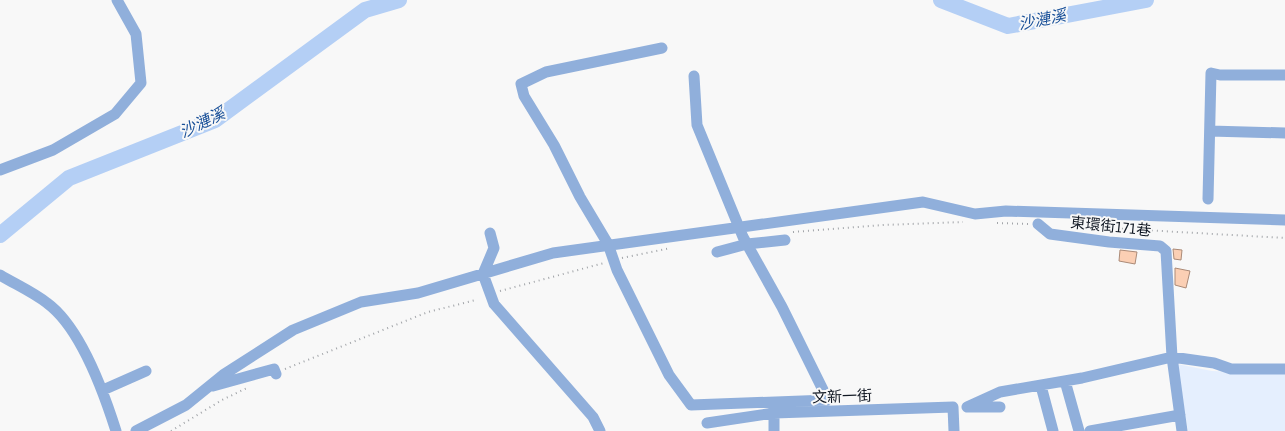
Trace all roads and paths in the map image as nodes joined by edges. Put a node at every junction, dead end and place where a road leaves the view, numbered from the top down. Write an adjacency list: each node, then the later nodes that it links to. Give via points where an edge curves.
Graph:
1 (117, 0): 7 (street, via 136,34 141,83 115,114 53,150)
2 (662, 48): 18 (street, via 546,72 521,84 524,96)
3 (1285, 75): 5 (street, via 1212,73)
4 (694, 76): 13 (street, via 697,125)
5 (1210, 131): 6 (street); 8 (street)
6 (1285, 133)
7 (0, 170)
8 (1208, 199)
9 (1285, 220): 13 (street, via 1006,211 975,214 923,202)
10 (968, 222): 16 (path, via 883,225)
11 (994, 223): 12 (path)
12 (1038, 224): 28 (street, 東環街171巷, via 1050,234 1160,246 1166,251)
13 (738, 226): 18 (street); 19 (street)
14 (1066, 226): 17 (path)
15 (490, 233): 24 (street, via 494,248)
16 (787, 236): 19 (street)
17 (1285, 238)
18 (608, 244): 24 (street, via 553,253); 40 (street, via 617,270 669,375 691,405)
19 (748, 244): 21 (street); 40 (street, via 828,400)
20 (676, 247): 22 (path)
21 (717, 252)
22 (620, 259)
23 (606, 263): 26 (path)
24 (483, 274): 26 (street); 34 (street, via 418,293 360,302 302,326 223,375)
25 (0, 276): 36 (street, via 48,303 73,333)
26 (490, 294): 46 (street, via 494,304 593,417)
27 (476, 300): 31 (path, via 428,312)
28 (1172, 357): 29 (street, via 1231,369); 32 (street); 41 (street, 東環街171巷)
29 (1285, 369)
30 (146, 371): 36 (street)
31 (276, 374): 34 (street, via 274,369)
32 (1065, 381): 35 (street); 50 (street)
33 (253, 385): 45 (path)
34 (212, 386): 44 (street, via 186,405)
35 (1041, 386): 38 (street, via 1000,392); 49 (street)
36 (103, 390): 43 (street)
37 (953, 407): 38 (street, 文新一街); 40 (street, 文新一街); 48 (street)
38 (967, 407): 39 (street, 文新一街)
39 (1000, 407)
40 (774, 408): 42 (street, 文新一街); 47 (street)
41 (1180, 415): 51 (street); 52 (street, 東環街171巷)
42 (707, 423)
43 (116, 431)
44 (136, 431)
45 (171, 431)
46 (600, 431)
47 (774, 431)
48 (954, 431)
49 (1053, 431)
50 (1079, 431)
51 (1090, 431)
52 (1182, 431)

